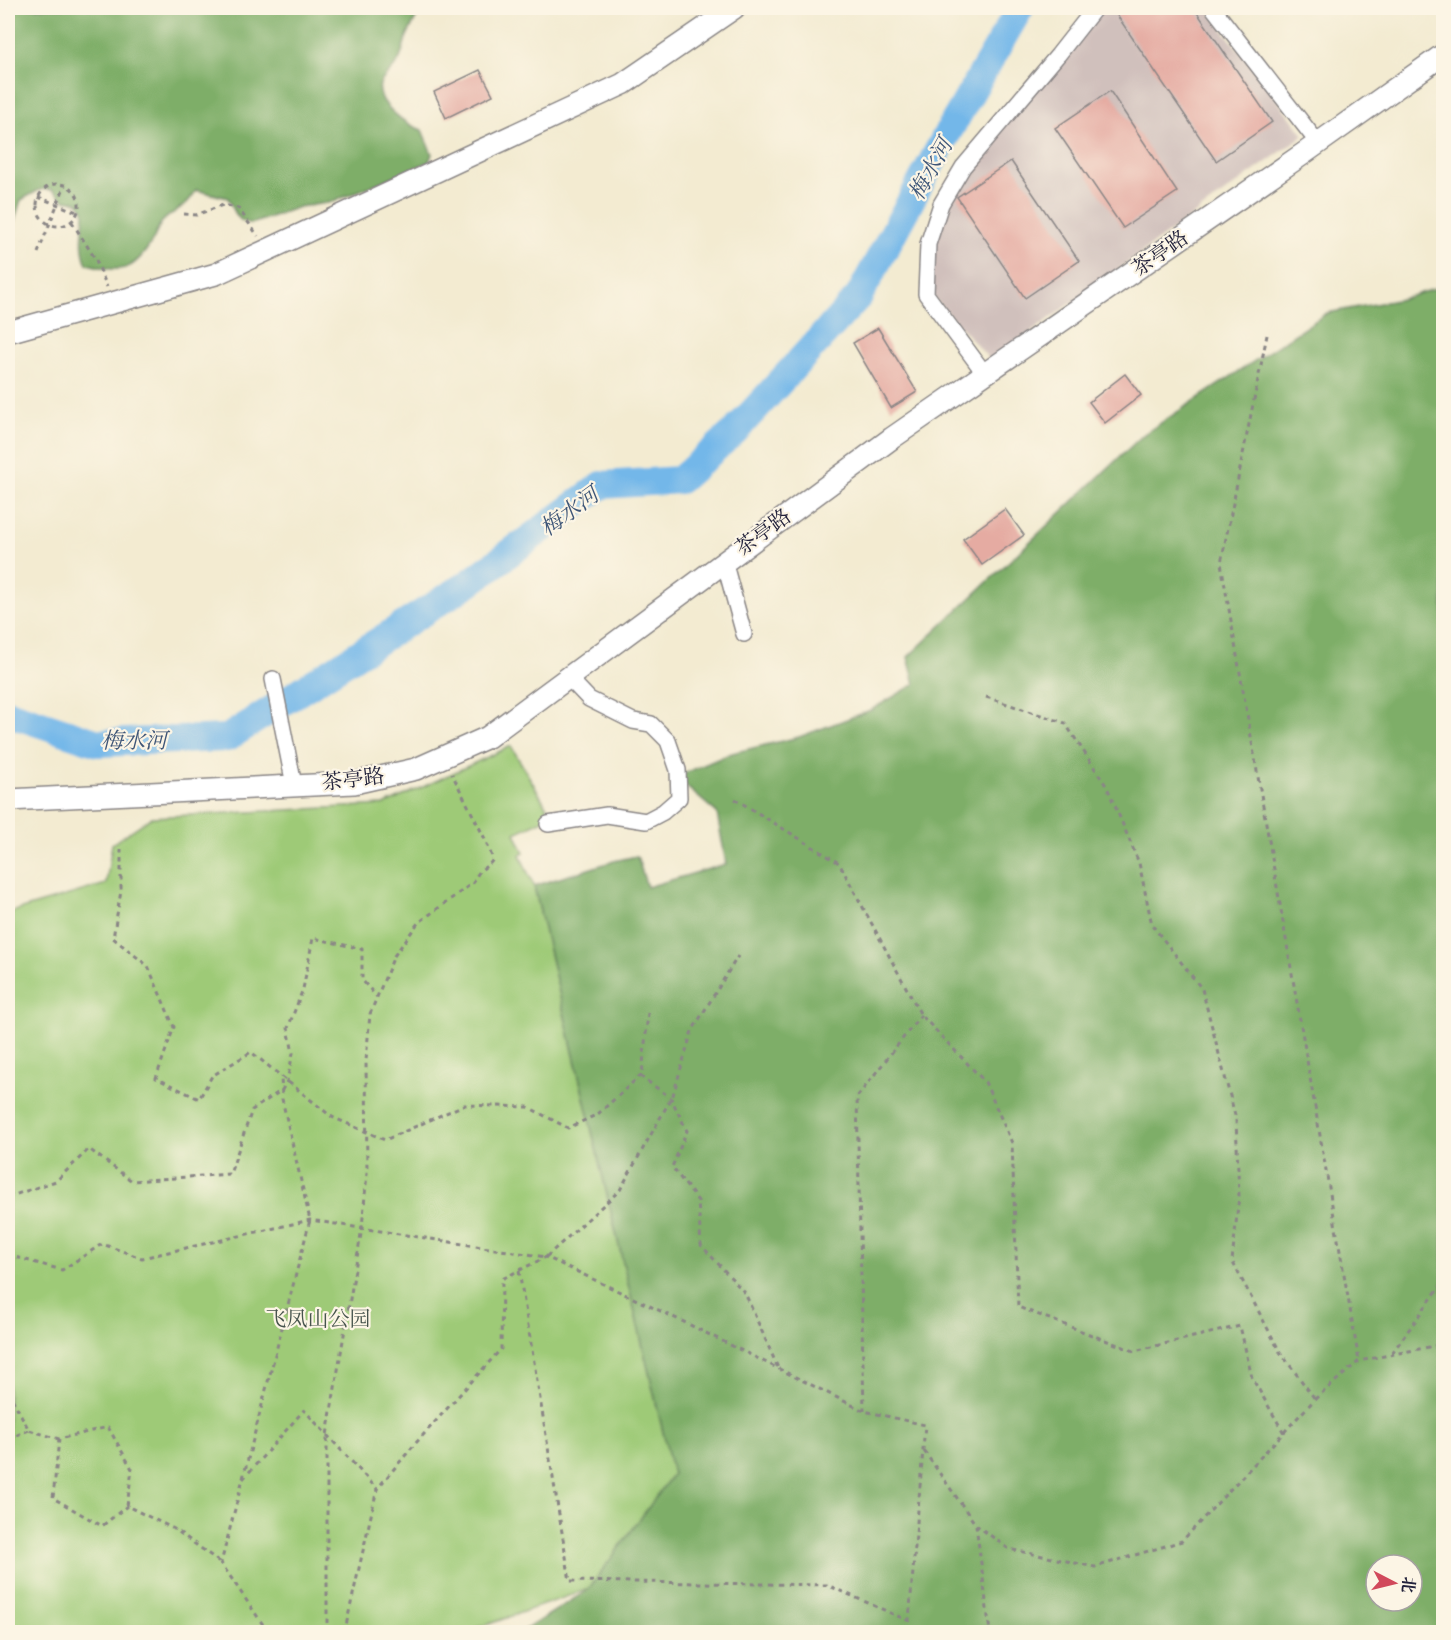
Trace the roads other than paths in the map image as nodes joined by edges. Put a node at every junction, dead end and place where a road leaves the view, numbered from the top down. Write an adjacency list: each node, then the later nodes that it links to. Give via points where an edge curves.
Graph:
1 (734, 8): 6 (street, via 623,84 216,274)
2 (1095, 8): 7 (street, via 963,167 942,204 928,244 926,294)
3 (1213, 8): 5 (street)
4 (1443, 54): 5 (street, 茶亭路)
5 (1318, 143): 7 (street, 茶亭路)
6 (8, 332)
7 (985, 374): 8 (street, 茶亭路)
8 (724, 561): 9 (street); 10 (street, 茶亭路)
9 (744, 634)
10 (568, 677): 12 (street, 茶亭路, via 488,737 416,769 354,783); 14 (street, via 589,699 633,721 651,724 668,741 678,770 679,798 646,821 607,815)
11 (273, 679): 12 (street)
12 (294, 785): 13 (street, 茶亭路)
13 (8, 800)
14 (548, 824)

